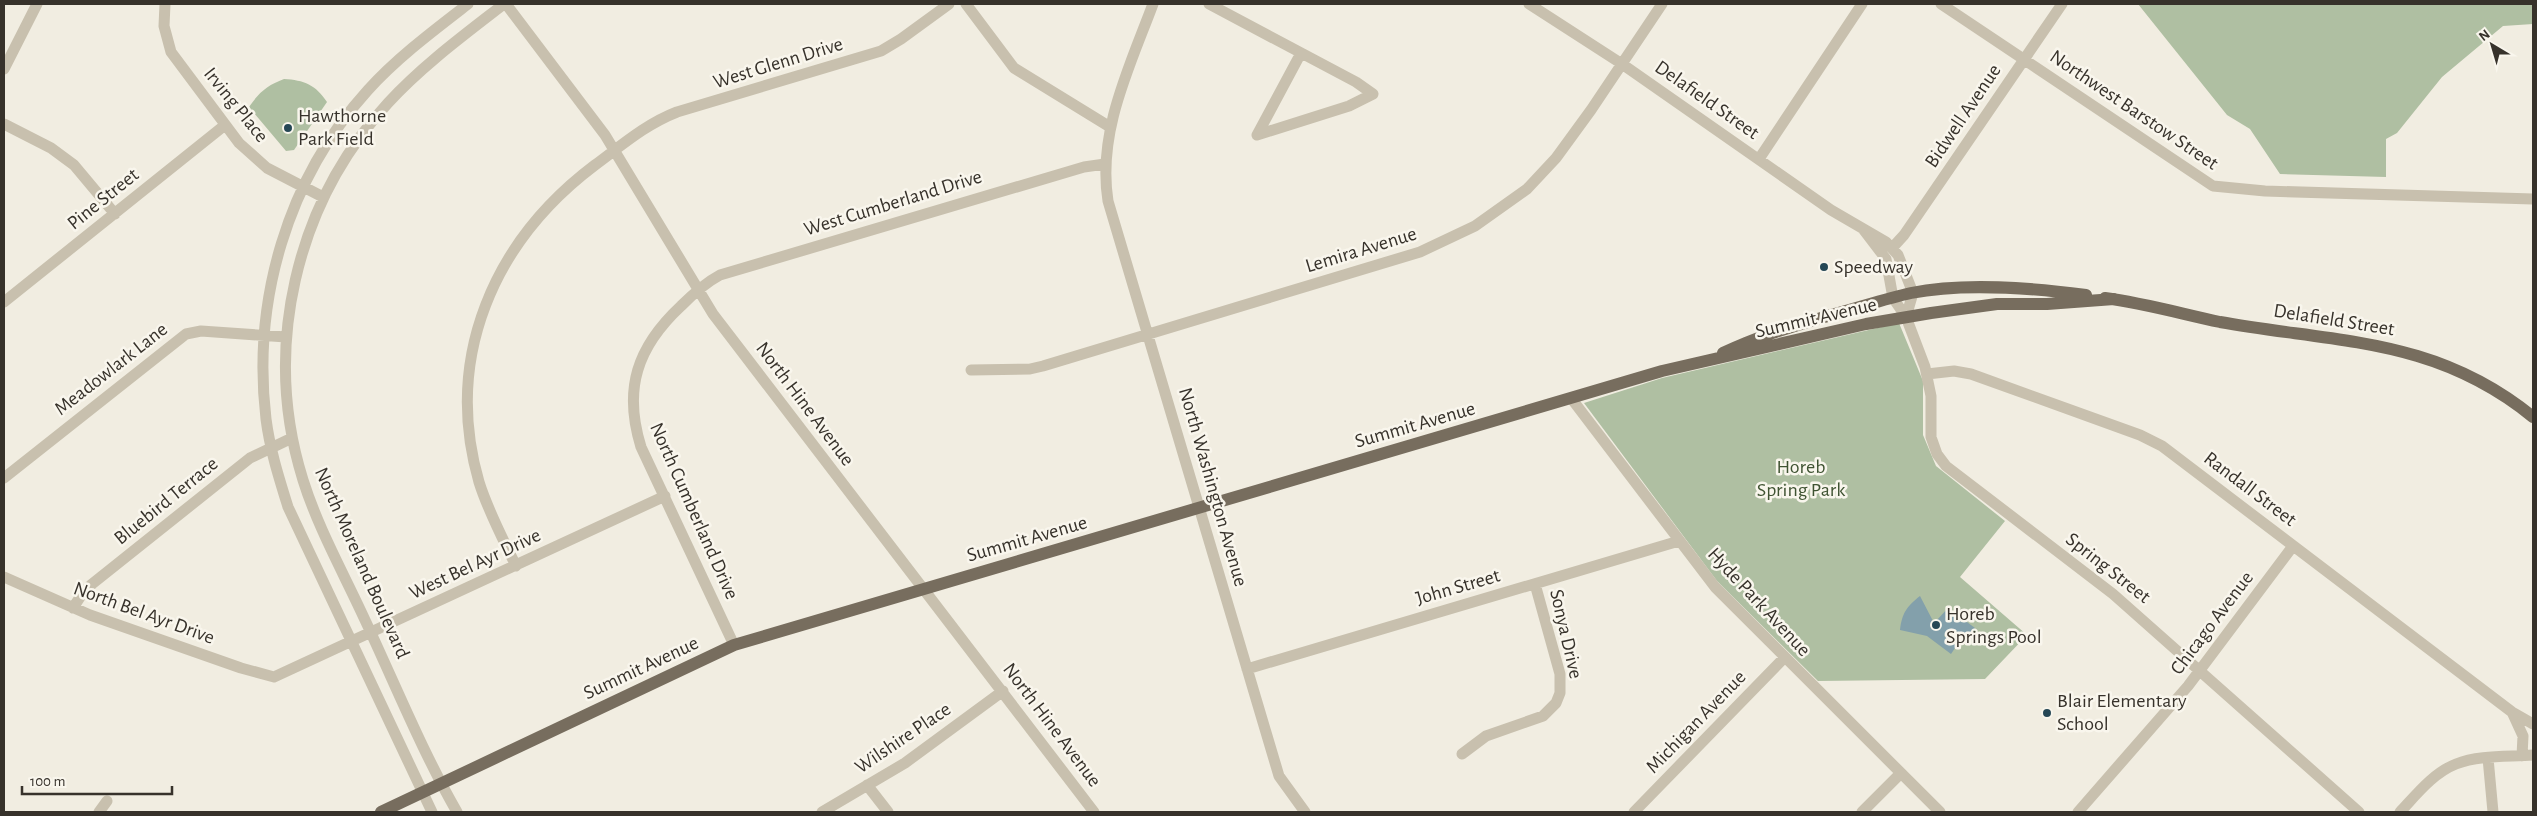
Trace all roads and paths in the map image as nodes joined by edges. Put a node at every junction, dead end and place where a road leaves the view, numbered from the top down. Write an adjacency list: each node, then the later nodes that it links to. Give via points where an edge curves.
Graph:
1 (38, 4): 17 (street)
2 (165, 4): 19 (street, Irving Place, via 164,26 172,52)
3 (468, 4): 24 (street, via 407,53 368,90 328,143)
4 (505, 4): 21 (street, North Hine Avenue); 25 (street, North Moreland Boulevard, via 426,66 387,104 349,152)
5 (949, 4): 21 (street, West Glenn Drive, via 880,51 678,112 642,129)
6 (966, 4): 20 (street, via 1014,68)
7 (1153, 4): 20 (street, North Washington Avenue)
8 (1209, 4): 14 (street)
9 (1529, 4): 16 (street, Delafield Street)
10 (1662, 4): 16 (street, Lemira Avenue)
11 (1862, 4): 22 (street)
12 (1941, 4): 15 (street, Northwest Barstow Street)
13 (2062, 4): 15 (street, Bidwell Avenue)
14 (1301, 53): 14 (street, via 1373,94 1350,106 1257,135)
15 (2024, 60): 26 (street, Northwest Barstow Street, via 2220,188); 29 (street, Bidwell Avenue)
16 (1622, 64): 22 (street, Delafield Street); 36 (street, Lemira Avenue, via 1545,171 1475,226 1420,252)
17 (4, 69)
18 (4, 124): 27 (street, via 51,148 74,165)
19 (225, 125): 24 (street, Irving Place, via 256,160); 27 (street, Pine Street)
20 (1110, 127): 23 (street, North Washington Avenue)
21 (614, 150): 30 (street, North Hine Avenue); 51 (street, West Glenn Drive, via 562,190 522,237 490,293 476,337 468,402 472,449 485,499)
22 (1759, 159): 28 (street, Delafield Street)
23 (1105, 164): 30 (street, West Cumberland Drive, via 1084,167 733,270 712,279); 36 (street, North Washington Avenue, via 1108,201)
24 (303, 188): 25 (street, Irving Place); 37 (street, via 276,260)
25 (323, 197): 38 (street, North Moreland Boulevard, via 296,274)
26 (2533, 199)
27 (115, 214): 34 (street, Pine Street)
28 (1863, 229): 29 (street, Delafield Street); 32 (street, Delafield Street, via 1886,259)
29 (1893, 247): 31 (street)
30 (697, 291): 47 (street, North Cumberland Drive, via 650,340 634,381 636,430); 54 (street, North Hine Avenue)
31 (1913, 293): 32 (main road, Summit Avenue); 33 (main road, Delafield Street, via 1956,288 2004,289); 35 (street)
32 (1893, 298): 35 (street, Delafield Street); 39 (main road, Summit Avenue, via 1745,342)
33 (2114, 299): 35 (main road, Delafield Street, via 1997,304); 43 (main road, Delafield Street, via 2220,322 2405,351 2457,369)
34 (4, 302)
35 (1906, 318): 39 (main road, Summit Avenue, via 1866,324); 41 (street, Spring Street)
36 (1148, 334): 40 (street, Lemira Avenue, via 1030,369); 48 (street, North Washington Avenue)
37 (263, 335): 38 (street, Meadowlark Lane); 45 (street, via 263,394); 46 (street, Meadowlark Lane, via 201,330 186,334)
38 (286, 337): 44 (street, North Moreland Boulevard, via 287,403)
39 (1706, 362): 42 (main road, Summit Avenue)
40 (971, 370)
41 (1927, 374): 50 (street, Randall Street, via 1954,371 1971,374 2151,439); 61 (street, Spring Street, via 1931,396 1931,437 1946,466 2114,594)
42 (1571, 398): 48 (main road, Summit Avenue); 49 (street, Hyde Park Avenue)
43 (2532, 415)
44 (292, 438): 45 (street, Bluebird Terrace); 56 (street, North Moreland Boulevard, via 308,496)
45 (270, 446): 55 (street, Bluebird Terrace, via 250,458 92,584); 57 (street, via 288,507)
46 (4, 478)
47 (665, 496): 51 (street, West Bel Ayr Drive); 58 (street, North Cumberland Drive)
48 (1199, 508): 54 (main road, Summit Avenue); 60 (street, North Washington Avenue)
49 (1679, 541): 53 (street, John Street); 59 (street, Hyde Park Avenue, via 1715,587)
50 (2293, 546): 61 (street, Chicago Avenue); 64 (street, Randall Street)
51 (516, 566): 56 (street, West Bel Ayr Drive)
52 (4, 576): 55 (street, North Bel Ayr Drive)
53 (1535, 584): 60 (street, John Street); 68 (street, Sonya Drive, via 1560,674 1560,693 1556,703 1543,716 1486,736)
54 (923, 589): 58 (main road, Summit Avenue); 63 (street, North Hine Avenue)
55 (74, 608): 62 (street, North Bel Ayr Drive)
56 (371, 633): 57 (street, West Bel Ayr Drive); 65 (street, North Moreland Boulevard)
57 (350, 643): 62 (street, West Bel Ayr Drive); 67 (street)
58 (734, 645): 72 (main road, Summit Avenue)
59 (1784, 658): 71 (street, Hyde Park Avenue); 84 (street, Michigan Avenue)
60 (1247, 669): 83 (street, North Washington Avenue, via 1280,776)
61 (2200, 671): 87 (street, Chicago Avenue); 88 (street, Spring Street)
62 (274, 677)
63 (1003, 691): 73 (street, Wilshire Place, via 905,764); 82 (street, North Hine Avenue)
64 (2512, 712): 66 (street, Randall Street); 69 (street, Randall Street)
65 (412, 719): 67 (street); 72 (street, North Moreland Boulevard)
66 (2533, 724)
67 (391, 729): 74 (street)
68 (1462, 754)
69 (2528, 756): 70 (street)
70 (2488, 758): 89 (street, via 2449,767); 90 (street)
71 (1901, 773): 85 (street); 86 (street, Hyde Park Avenue)
72 (442, 783): 74 (main road, Summit Avenue); 79 (street, North Moreland Boulevard)
73 (867, 785): 80 (street, Wilshire Place); 81 (street)
74 (422, 793): 77 (main road, Summit Avenue); 78 (street)
75 (107, 800): 76 (street)
76 (99, 812)
77 (381, 812)
78 (432, 812)
79 (457, 812)
80 (822, 812)
81 (888, 812)
82 (1094, 812)
83 (1305, 812)
84 (1634, 812)
85 (1862, 812)
86 (1940, 812)
87 (2078, 812)
88 (2359, 812)
89 (2400, 812)
90 (2493, 812)

